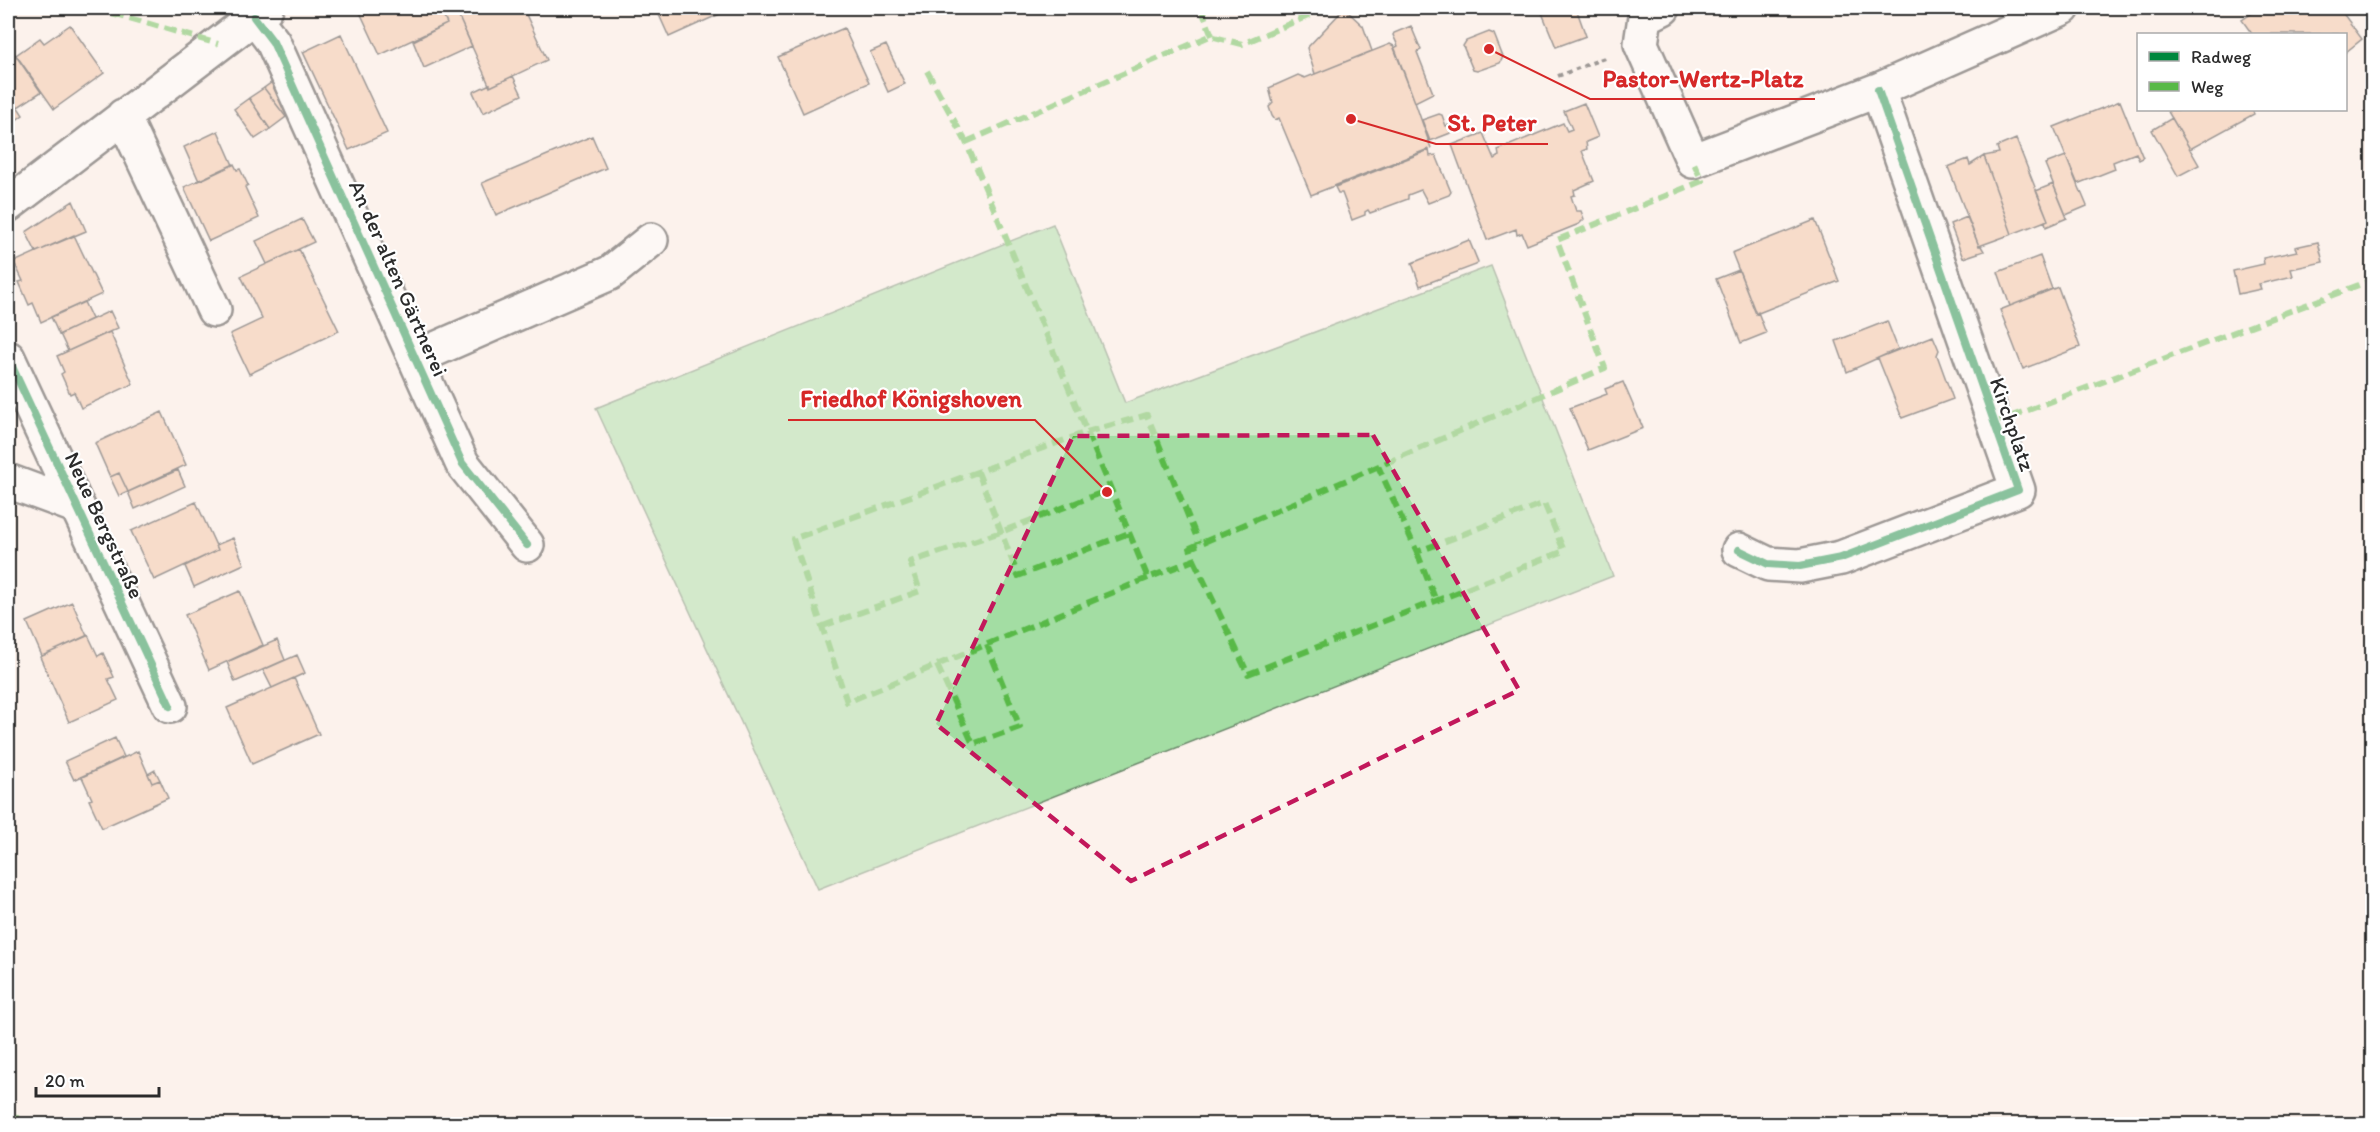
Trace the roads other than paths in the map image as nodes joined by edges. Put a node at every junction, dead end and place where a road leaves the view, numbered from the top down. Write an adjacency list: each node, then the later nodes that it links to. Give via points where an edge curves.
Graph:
1 (1663, 8): 4 (street, via 1645,17 1641,44 1693,160)
2 (2063, 8): 4 (street)
3 (260, 12): 5 (street); 10 (street, An der alten Gärtnerei)
4 (1878, 90): 14 (street, Kirchplatz, via 2018,490 1840,558 1800,566 1768,564)
5 (123, 116): 6 (street); 8 (street)
6 (8, 205)
7 (651, 240): 10 (street, An der alten Gärtnerei, via 610,273)
8 (214, 310)
9 (8, 358): 12 (street, Neue Bergstraße)
10 (416, 358): 13 (street, An der alten Gärtnerei, via 462,463)
11 (8, 481): 12 (street, Neue Bergstraße)
12 (78, 507): 15 (street, Neue Bergstraße)
13 (527, 545)
14 (1739, 550)
15 (170, 706)

